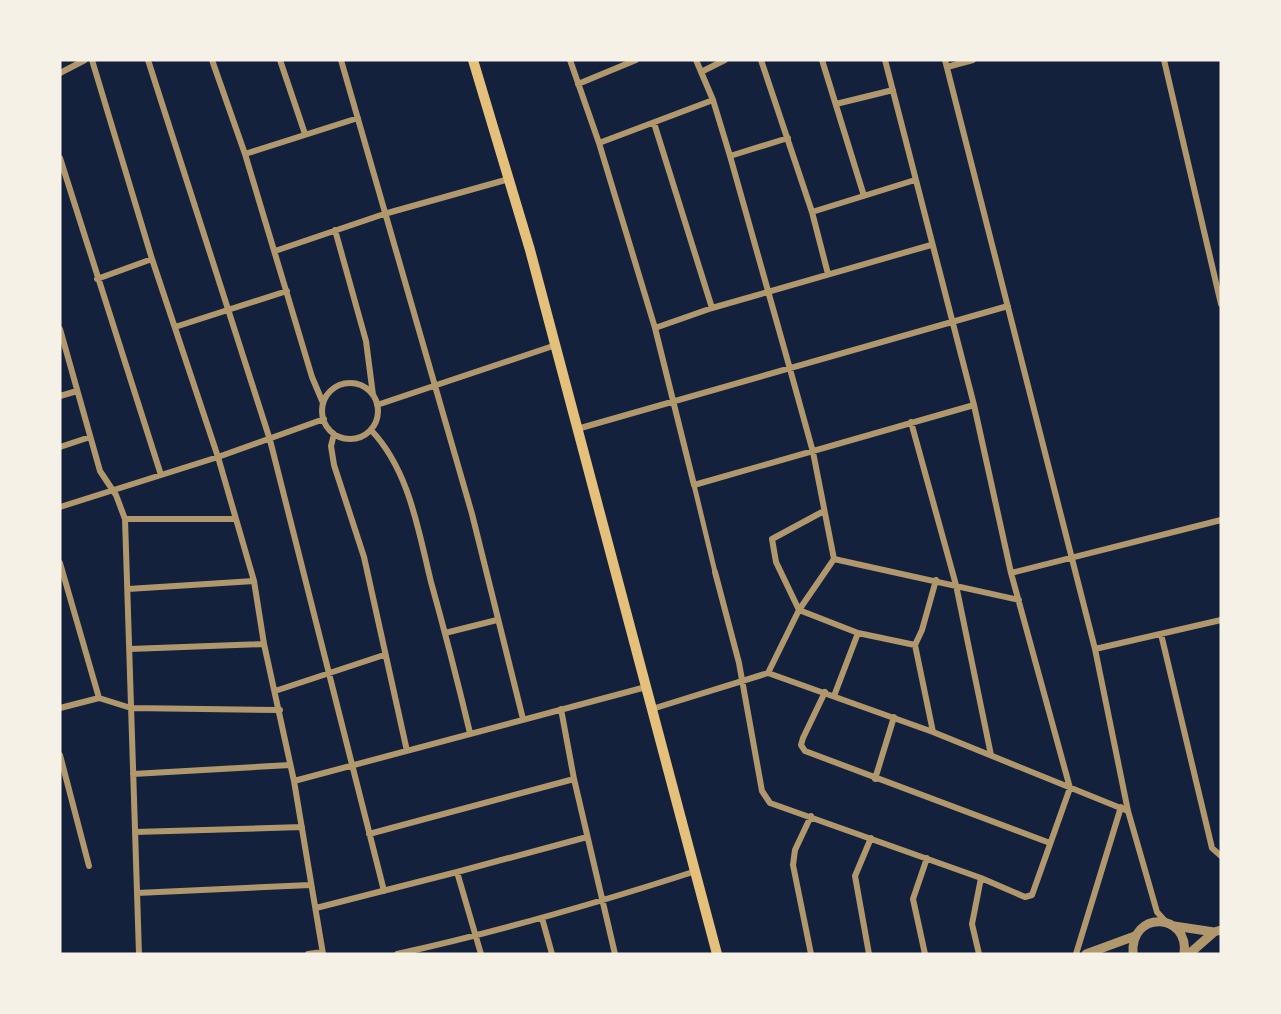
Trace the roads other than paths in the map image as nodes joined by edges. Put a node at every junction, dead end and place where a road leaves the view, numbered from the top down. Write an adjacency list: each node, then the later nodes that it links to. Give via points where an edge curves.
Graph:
1 (85, 60): 19 (street)
2 (92, 60): 40 (street)
3 (148, 60): 48 (street)
4 (212, 60): 29 (street)
5 (280, 60): 26 (street)
6 (340, 60): 24 (street)
7 (473, 60): 32 (main road)
8 (570, 60): 20 (street)
9 (636, 60): 20 (street)
10 (696, 60): 18 (street)
11 (725, 60): 18 (street)
12 (761, 60): 27 (street)
13 (822, 60): 23 (street)
14 (885, 60): 21 (street)
15 (973, 60): 17 (street)
16 (1164, 60): 45 (street)
17 (946, 63): 46 (street)
18 (701, 72): 22 (street)
19 (60, 73)
20 (579, 84): 28 (street)
21 (893, 90): 23 (street); 33 (street)
22 (713, 100): 25 (street); 30 (street)
23 (836, 104): 34 (street)
24 (358, 118): 26 (street); 36 (street)
25 (654, 123): 28 (street); 47 (street)
26 (305, 134): 29 (street)
27 (788, 138): 30 (street); 35 (street)
28 (599, 143): 52 (street)
29 (245, 154): 39 (street)
30 (730, 156): 44 (street)
31 (60, 158): 42 (street)
32 (510, 179): 36 (street); 53 (main road)
33 (915, 180): 34 (street); 38 (street)
34 (864, 196): 35 (street)
35 (812, 212): 41 (street)
36 (384, 214): 37 (street); 56 (street)
37 (335, 230): 39 (street); 58 (street, via 366,341)
38 (931, 245): 41 (street); 49 (street)
39 (274, 250): 43 (street)
40 (152, 259): 42 (street); 50 (street)
41 (828, 274): 44 (street)
42 (98, 279): 74 (street)
43 (287, 291): 48 (street); 60 (street)
44 (769, 292): 47 (street); 55 (street)
45 (1221, 304)
46 (1008, 306): 49 (street); 82 (street)
47 (712, 308): 52 (street)
48 (229, 309): 50 (street); 70 (street)
49 (952, 323): 55 (street); 63 (street)
50 (175, 327): 73 (street)
51 (60, 328): 54 (street)
52 (655, 328): 61 (street)
53 (556, 345): 56 (street); 66 (main road)
54 (63, 348): 57 (street)
55 (790, 369): 61 (street); 72 (street)
56 (434, 388): 62 (street); 93 (street, via 472,514)
57 (78, 392): 59 (street); 69 (street)
58 (373, 395): 60 (street, via 364,387 345,384 329,393); 62 (street)
59 (60, 396)
60 (323, 403): 64 (street)
61 (672, 403): 66 (street); 75 (street)
62 (377, 405): 67 (street, via 377,419)
63 (974, 405): 65 (street); 86 (street)
64 (324, 420): 68 (street); 70 (street)
65 (911, 422): 72 (street); 89 (street)
66 (577, 429): 106 (main road)
67 (371, 430): 68 (street, via 349,439); 95 (street, via 400,472)
68 (334, 435): 102 (street, via 332,454 364,557)
69 (90, 437): 71 (street); 76 (street, via 103,479)
70 (270, 440): 73 (street); 103 (street)
71 (60, 447)
72 (813, 452): 75 (street); 78 (street)
73 (218, 457): 74 (street); 80 (street)
74 (161, 475): 76 (street)
75 (694, 485): 85 (street)
76 (112, 490): 77 (street); 79 (street)
77 (60, 507)
78 (824, 511): 83 (street); 92 (street, via 772,539 776,562)
79 (124, 519): 80 (street); 90 (street)
80 (236, 519): 88 (street)
81 (1221, 520): 82 (street)
82 (1070, 557): 86 (street); 101 (street)
83 (834, 559): 87 (street); 92 (street)
84 (60, 563): 110 (street)
85 (715, 572): 105 (street, via 734,638)
86 (1011, 573): 91 (street)
87 (936, 580): 89 (street); 99 (street)
88 (254, 581): 90 (street); 98 (street)
89 (956, 585): 91 (street); 122 (street)
90 (128, 589): 100 (street)
91 (1019, 600): 129 (street)
92 (799, 610): 96 (street); 104 (street)
93 (497, 620): 95 (street); 117 (street)
94 (1221, 620): 97 (street)
95 (445, 633): 119 (street)
96 (858, 633): 99 (street); 109 (street)
97 (1161, 634): 101 (street); 139 (street, via 1212,848)
98 (264, 644): 100 (street); 107 (street)
99 (915, 645): 118 (street)
100 (130, 649): 112 (street)
101 (1095, 649): 131 (street)
102 (384, 655): 103 (street); 120 (street)
103 (329, 673): 107 (street); 124 (street)
104 (768, 674): 105 (street); 108 (street)
105 (741, 681): 114 (street); 132 (street, via 766,798)
106 (646, 687): 113 (street); 114 (main road)
107 (276, 691): 115 (street)
108 (825, 692): 109 (street); 127 (street, via 802,748)
109 (834, 696): 116 (street)
110 (99, 698): 111 (street); 112 (street)
111 (60, 708)
112 (131, 708): 115 (street); 125 (street)
113 (561, 709): 117 (street); 126 (street)
114 (652, 709): 142 (main road)
115 (280, 711): 123 (street)
116 (894, 717): 118 (street); 127 (street)
117 (523, 719): 119 (street)
118 (933, 732): 122 (street)
119 (470, 733): 120 (street)
120 (407, 751): 124 (street)
121 (60, 755): 141 (street)
122 (991, 755): 129 (street)
123 (290, 765): 125 (street); 128 (street)
124 (351, 765): 128 (street); 135 (street)
125 (134, 774): 134 (street)
126 (574, 779): 135 (street); 136 (street)
127 (875, 779): 138 (street)
128 (294, 781): 133 (street)
129 (1070, 788): 130 (street); 138 (street)
130 (1121, 807): 131 (street); 168 (street)
131 (1128, 811): 150 (street)
132 (811, 816): 137 (street); 164 (street, via 795,850 793,865)
133 (302, 827): 134 (street); 145 (street)
134 (135, 832): 147 (street)
135 (369, 834): 146 (street)
136 (587, 837): 143 (street); 148 (street)
137 (871, 838): 140 (street); 165 (street, via 855,876)
138 (1050, 843): 144 (street, via 1032,895 1025,897)
139 (1221, 856)
140 (927, 858): 144 (street); 166 (street, via 914,900)
141 (89, 866)
142 (696, 871): 148 (street); 163 (main road)
143 (457, 873): 146 (street); 155 (street)
144 (981, 878): 167 (street, via 972,924)
145 (310, 885): 147 (street); 149 (street)
146 (384, 891): 149 (street)
147 (137, 893): 157 (street)
148 (602, 901): 151 (street); 162 (street)
149 (316, 908): 156 (street)
150 (1157, 912): 152 (street); 154 (street)
151 (542, 918): 155 (street); 161 (street)
152 (1170, 924): 153 (street); 154 (street, via 1157,921); 171 (street, via 1184,938)
153 (1218, 931): 171 (street)
154 (1138, 932): 169 (street); 170 (street)
155 (476, 937): 159 (street); 160 (street)
156 (323, 953): 158 (street)
157 (139, 954)
158 (308, 954)
159 (397, 954)
160 (481, 954)
161 (552, 954)
162 (615, 954)
163 (717, 954)
164 (811, 954)
165 (869, 954)
166 (925, 954)
167 (980, 954)
168 (1076, 954)
169 (1086, 954)
170 (1133, 954)
171 (1187, 954)

